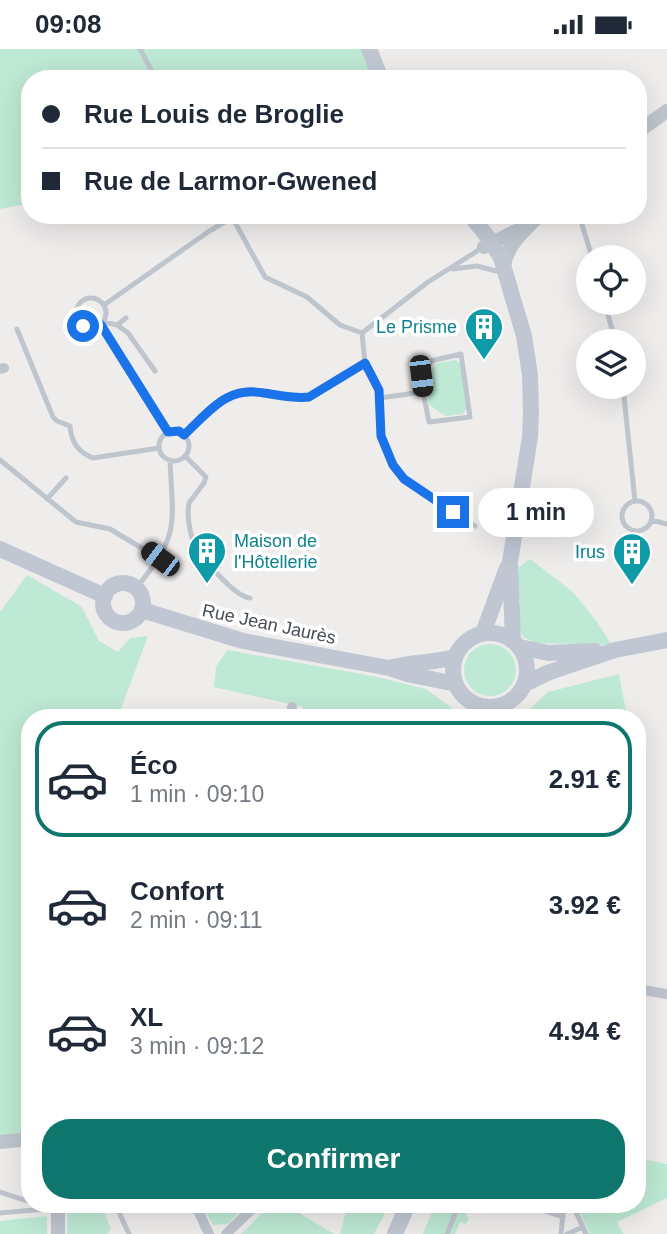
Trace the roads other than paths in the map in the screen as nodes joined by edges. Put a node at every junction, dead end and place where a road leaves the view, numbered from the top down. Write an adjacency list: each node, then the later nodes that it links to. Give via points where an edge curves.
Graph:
1 (140, 49): 3 (lane)
2 (369, 49): 4 (main road)
3 (151, 70)
4 (377, 70)
5 (665, 116): 6 (street)
6 (647, 126)
7 (221, 224): 17 (lane)
8 (237, 224): 22 (lane, via 265,277 307,297 340,325)
9 (475, 224): 13 (main road)
10 (527, 224): 13 (street)
11 (532, 224): 16 (street)
12 (582, 224): 14 (lane)
13 (487, 244): 15 (lane); 16 (main road)
14 (588, 245)
15 (450, 269): 16 (lane, via 477,265); 22 (lane)
16 (500, 269): 42 (main road, via 512,293 530,375 527,456)
17 (104, 305): 19 (lane); 19 (lane, via 90,297 81,301 76,312 83,326 95,328)
18 (125, 318): 20 (lane)
19 (102, 323): 20 (lane); 28 (lane)
20 (117, 325): 24 (lane)
21 (17, 328): 30 (lane, via 53,417 70,426 73,441 86,454 93,458)
22 (362, 333): 23 (lane)
23 (365, 363): 26 (lane, via 377,382); 29 (lane, via 309,397 240,391 219,403)
24 (155, 371)
25 (422, 392): 25 (lane, via 429,422 470,417 461,354 431,361 421,376); 26 (lane)
26 (380, 398): 39 (lane, via 381,436 393,465 404,479)
27 (624, 399): 36 (lane)
28 (168, 432): 29 (lane); 30 (lane, via 160,438)
29 (184, 435): 31 (lane, via 189,447)
30 (159, 448): 33 (lane)
31 (185, 456): 33 (lane); 45 (lane, via 205,477 189,503 193,540 239,594)
32 (0, 460): 35 (lane)
33 (170, 460): 41 (lane, via 173,525)
34 (66, 478): 35 (lane)
35 (47, 499): 41 (lane, via 76,522 110,529)
36 (635, 501): 37 (lane, via 647,505); 37 (lane, via 623,510 625,525 641,530)
37 (651, 520): 38 (lane)
38 (667, 524)
39 (475, 527)
40 (0, 549): 44 (main road)
41 (160, 559): 43 (lane)
42 (510, 562): 47 (main road); 49 (main road)
43 (136, 588): 44 (main road, via 119,584); 46 (main road, via 143,598)
44 (105, 596): 46 (main road, via 106,614 116,622 129,623)
45 (250, 598)
46 (142, 610): 52 (main road, Rue Jean Jaurès, via 243,641)
47 (483, 633): 49 (main road, via 499,634); 51 (main road, via 471,638)
48 (667, 640): 50 (main road)
49 (517, 644): 50 (main road, via 548,653); 54 (main road, via 527,665)
50 (615, 650): 54 (main road)
51 (455, 657): 52 (main road, Rue Jean Jaurès); 53 (main road)
52 (389, 667): 53 (main road, Rue Jean Jaurès)
53 (456, 684): 55 (main road)
54 (525, 684): 56 (main road)
55 (475, 709)
56 (504, 709)
57 (646, 990): 58 (street)
58 (667, 993)
59 (21, 1140): 60 (street)
60 (0, 1142)
61 (0, 1192): 62 (lane)
62 (21, 1199)
63 (21, 1211): 64 (lane)
64 (0, 1213)
65 (55, 1213): 76 (street)
66 (119, 1213): 77 (lane)
67 (199, 1213): 78 (street)
68 (248, 1213): 79 (street)
69 (404, 1213): 80 (main road)
70 (455, 1213): 81 (lane)
71 (551, 1213): 74 (lane)
72 (563, 1213): 74 (lane)
73 (576, 1213): 75 (lane)
74 (563, 1217): 82 (lane)
75 (583, 1227): 83 (lane); 84 (lane)
76 (58, 1234)
77 (129, 1234)
78 (209, 1234)
79 (226, 1234)
80 (395, 1234)
81 (447, 1234)
82 (561, 1234)
83 (567, 1234)
84 (586, 1234)

